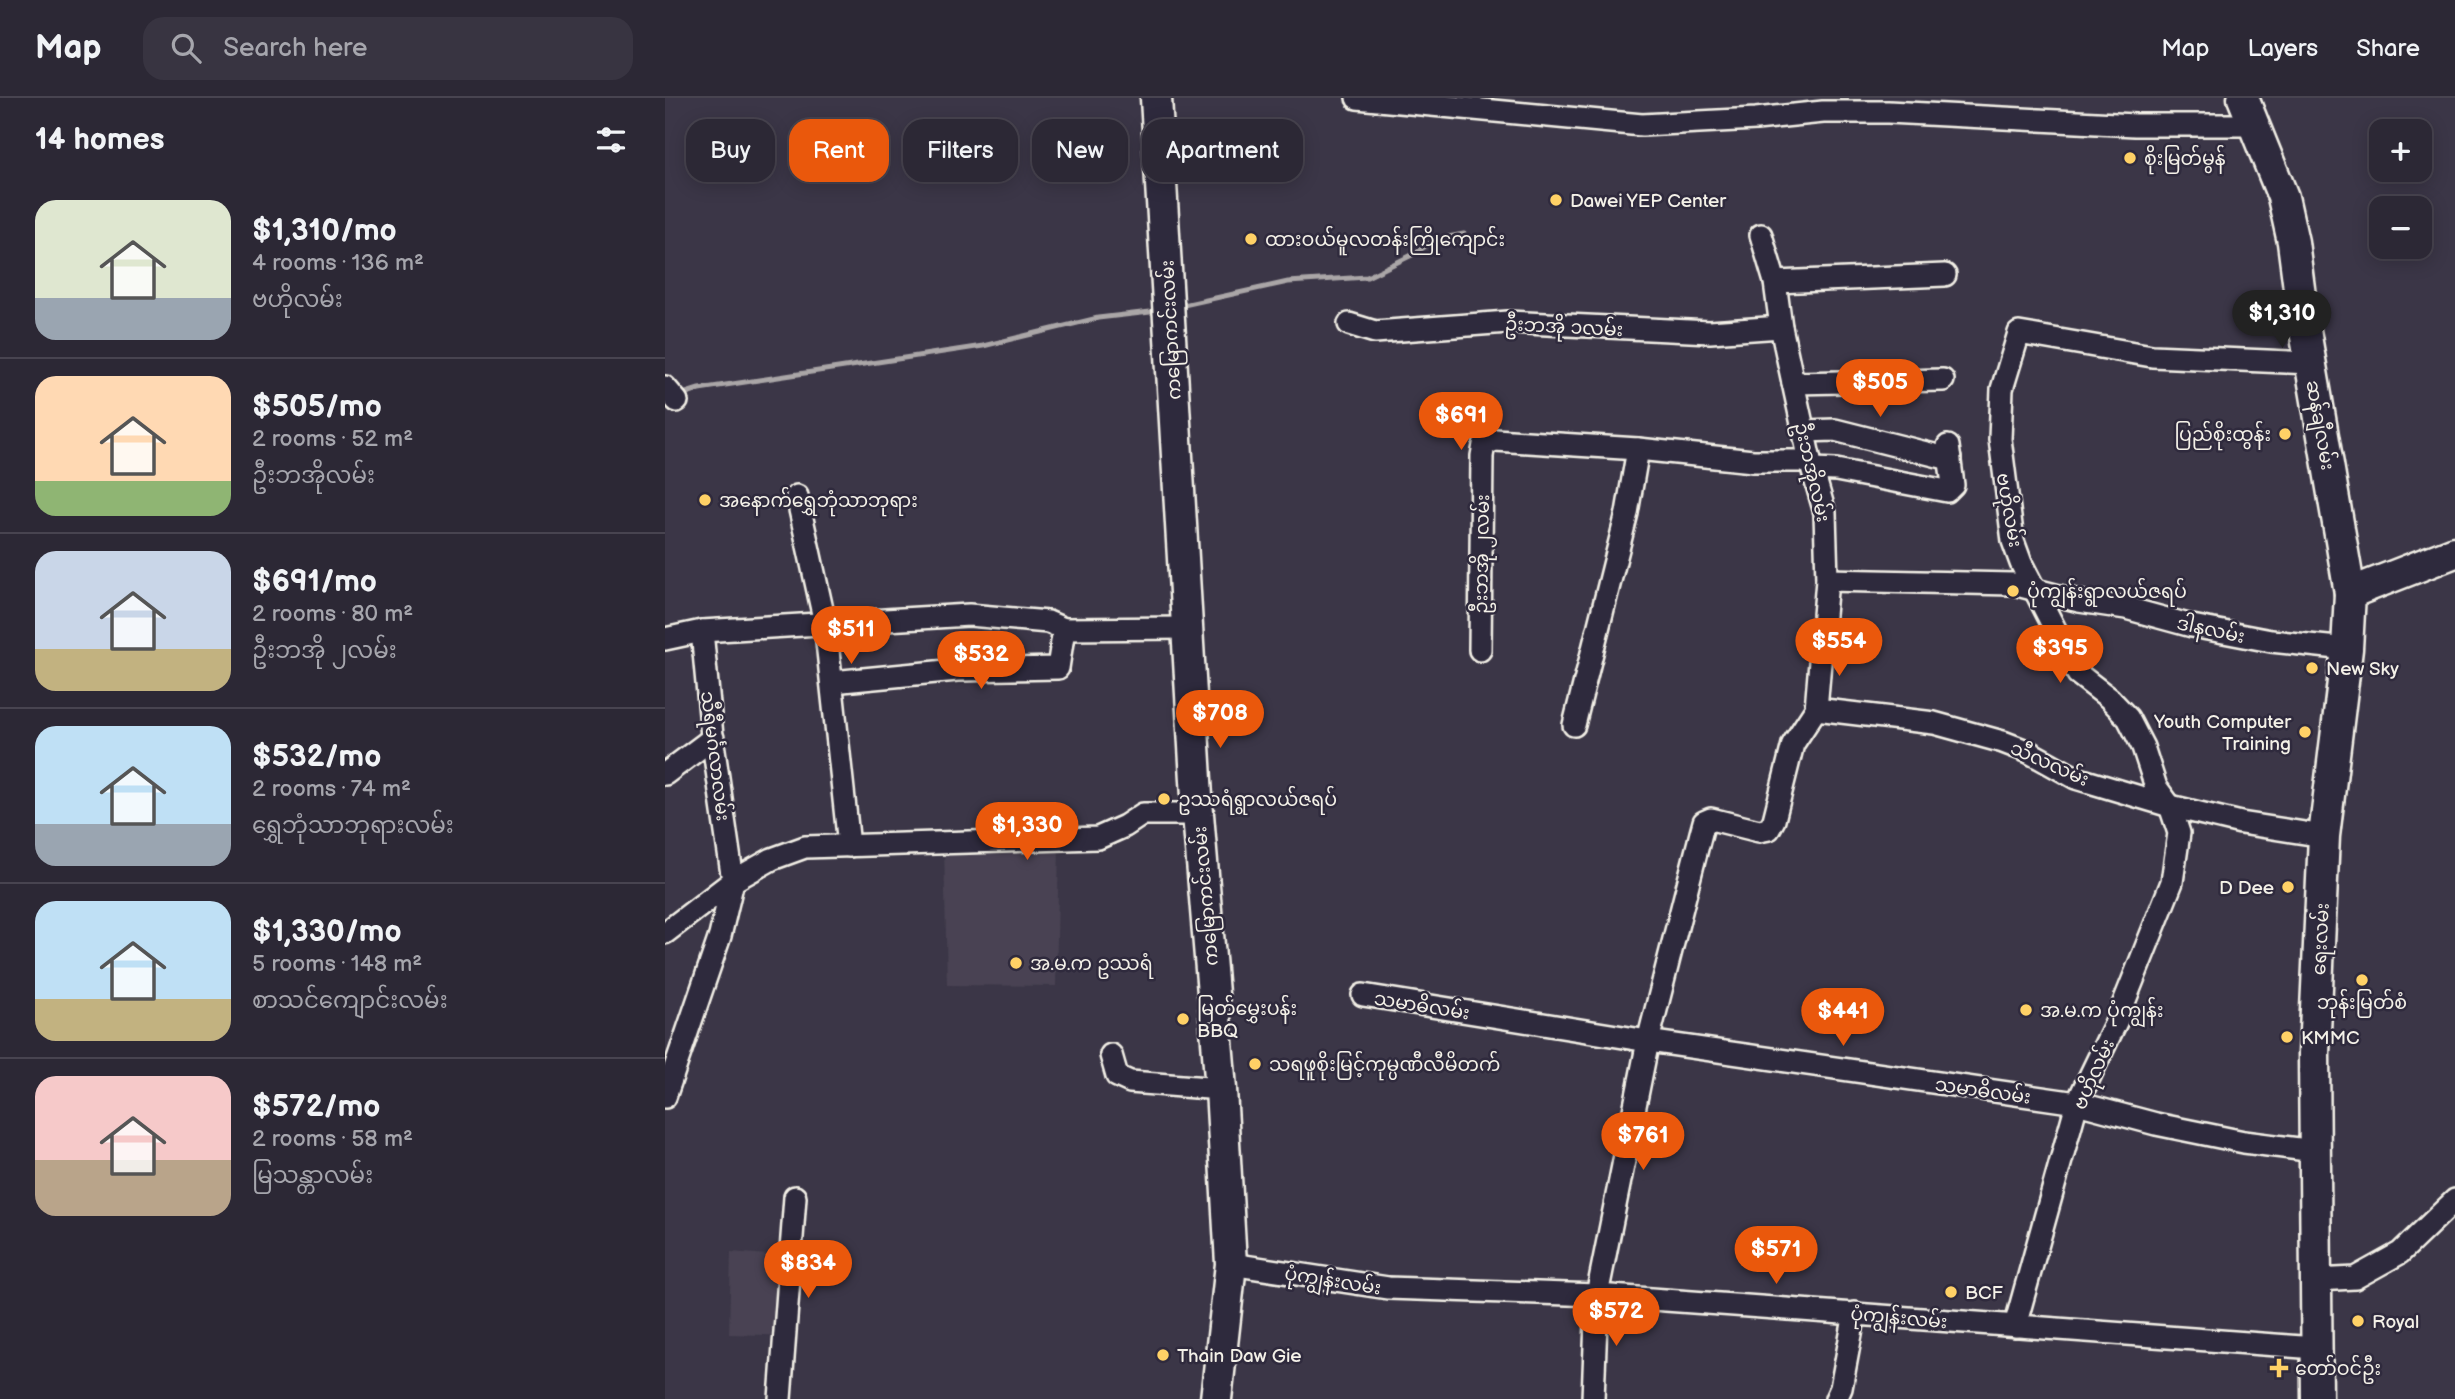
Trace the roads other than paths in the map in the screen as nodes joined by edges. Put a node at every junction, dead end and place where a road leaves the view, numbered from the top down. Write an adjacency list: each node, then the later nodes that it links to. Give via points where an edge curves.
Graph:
1 (1156, 98): 23 (street, ကမြောကင်းလမ်း)
2 (1357, 98): 4 (street, via 1642,125 1756,119)
3 (2243, 98): 5 (street, ဆန်ချီလမ်း)
4 (1823, 105): 5 (street, via 2135,125)
5 (2256, 125): 11 (street, ဆန်ချီလမ်း, via 2288,219)
6 (1761, 235): 8 (street, ဦးဘအိုလမ်း)
7 (1945, 275): 8 (street)
8 (1775, 282): 10 (street, ဦးဘအိုလမ်း)
9 (1349, 324): 10 (street, ဦးဘအို ၁လမ်း, via 1375,332 1508,322 1710,332)
10 (1780, 327): 13 (street, ဦးဘအိုလမ်း)
11 (2310, 363): 20 (street, ဗဟိုလမ်း, via 2152,356 2019,332 2002,389 2000,439 2013,541); 21 (street, ဆန်ချီလမ်း)
12 (1943, 380): 13 (street)
13 (1793, 383): 14 (street, ဦးဘအိုလမ်း)
14 (1803, 431): 16 (street, ဦးဘအိုလမ်း); 16 (street, ဦးဘအို ၂လမ်း, via 1835,430 1949,453 1953,485 1947,491)
15 (1638, 449): 16 (street, ဦးဘအို ၂လမ်း); 28 (street, ဦးဘအို ၂လမ်း, via 1495,440 1484,445); 31 (street, via 1627,513)
16 (1812, 465): 19 (street, ဦးဘအိုလမ်း, via 1825,513)
17 (797, 496): 22 (street)
18 (2455, 552): 21 (street)
19 (1827, 580): 20 (street, ဒါနလမ်း, via 2013,584); 30 (street, ဦးဘအိုလမ်း)
20 (2035, 589): 27 (street, ဒါနလမ်း, via 2206,629); 34 (street, ဗဟိုလမ်း, via 2078,674 2128,718 2156,787)
21 (2350, 593): 27 (street, ရေးလမ်း)
22 (825, 623): 24 (street, via 969,615 1048,622); 25 (street); 29 (street)
23 (1187, 628): 24 (street); 35 (street, ကမြောကင်းလမ်း)
24 (1064, 629): 29 (street, via 1058,668 957,670)
25 (702, 631): 26 (street); 32 (street, သီရီမင်္ဂလာလမ်း)
26 (665, 639)
27 (2347, 649): 36 (street, ရေးလမ်း)
28 (1480, 650)
29 (832, 682): 37 (street)
30 (1816, 709): 34 (street, သီလလမ်း, via 1934,723 2003,742 2076,778); 41 (street, ဦးဘအိုလမ်း, via 1793,744 1769,829 1759,831 1711,819 1705,822)
31 (1574, 725)
32 (713, 738): 33 (street); 38 (street, သီရီမင်္ဂလာလမ်း)
33 (665, 774)
34 (2170, 806): 36 (street, သီလလမ်း); 45 (street, ဗဟိုလမ်း, via 2179,833 2172,882 2117,1020)
35 (1198, 814): 37 (street, via 1143,814 1098,838); 43 (street, ကမြောကင်းလမ်း)
36 (2324, 836): 46 (street, ရေးလမ်း)
37 (849, 846): 38 (street, via 805,847)
38 (733, 881): 39 (street); 44 (street, via 720,936)
39 (665, 933)
40 (1363, 995): 41 (street, သမာဓိလမ်း)
41 (1648, 1041): 45 (street, သမာဓိလမ်း); 51 (street)
42 (1111, 1055): 43 (street, via 1117,1076 1130,1082)
43 (1221, 1089): 49 (street, ကမြောကင်းလမ်း)
44 (665, 1097)
45 (2077, 1103): 46 (street, သမာဓိလမ်း, via 2244,1142); 53 (street, ဗဟိုလမ်း)
46 (2315, 1151): 50 (street, ရေးလမ်း)
47 (795, 1197): 55 (street)
48 (2455, 1200): 50 (street, via 2400,1253 2355,1278)
49 (1231, 1264): 51 (street, ပုံကျွန်းလမ်း, via 1388,1288); 56 (street, ကမြောကင်းလမ်း)
50 (2316, 1280): 54 (street, ရေးလမ်း)
51 (1597, 1295): 52 (street, ပုံကျွန်းလမ်း); 57 (street)
52 (1855, 1313): 53 (street, ပုံကျွန်းလမ်း); 58 (street)
53 (2015, 1326): 54 (street, ပုံကျွန်းလမ်း)
54 (2316, 1348): 59 (street, ရေးလမ်း)
55 (780, 1399)
56 (1216, 1399)
57 (1593, 1399)
58 (1836, 1399)
59 (2317, 1399)

